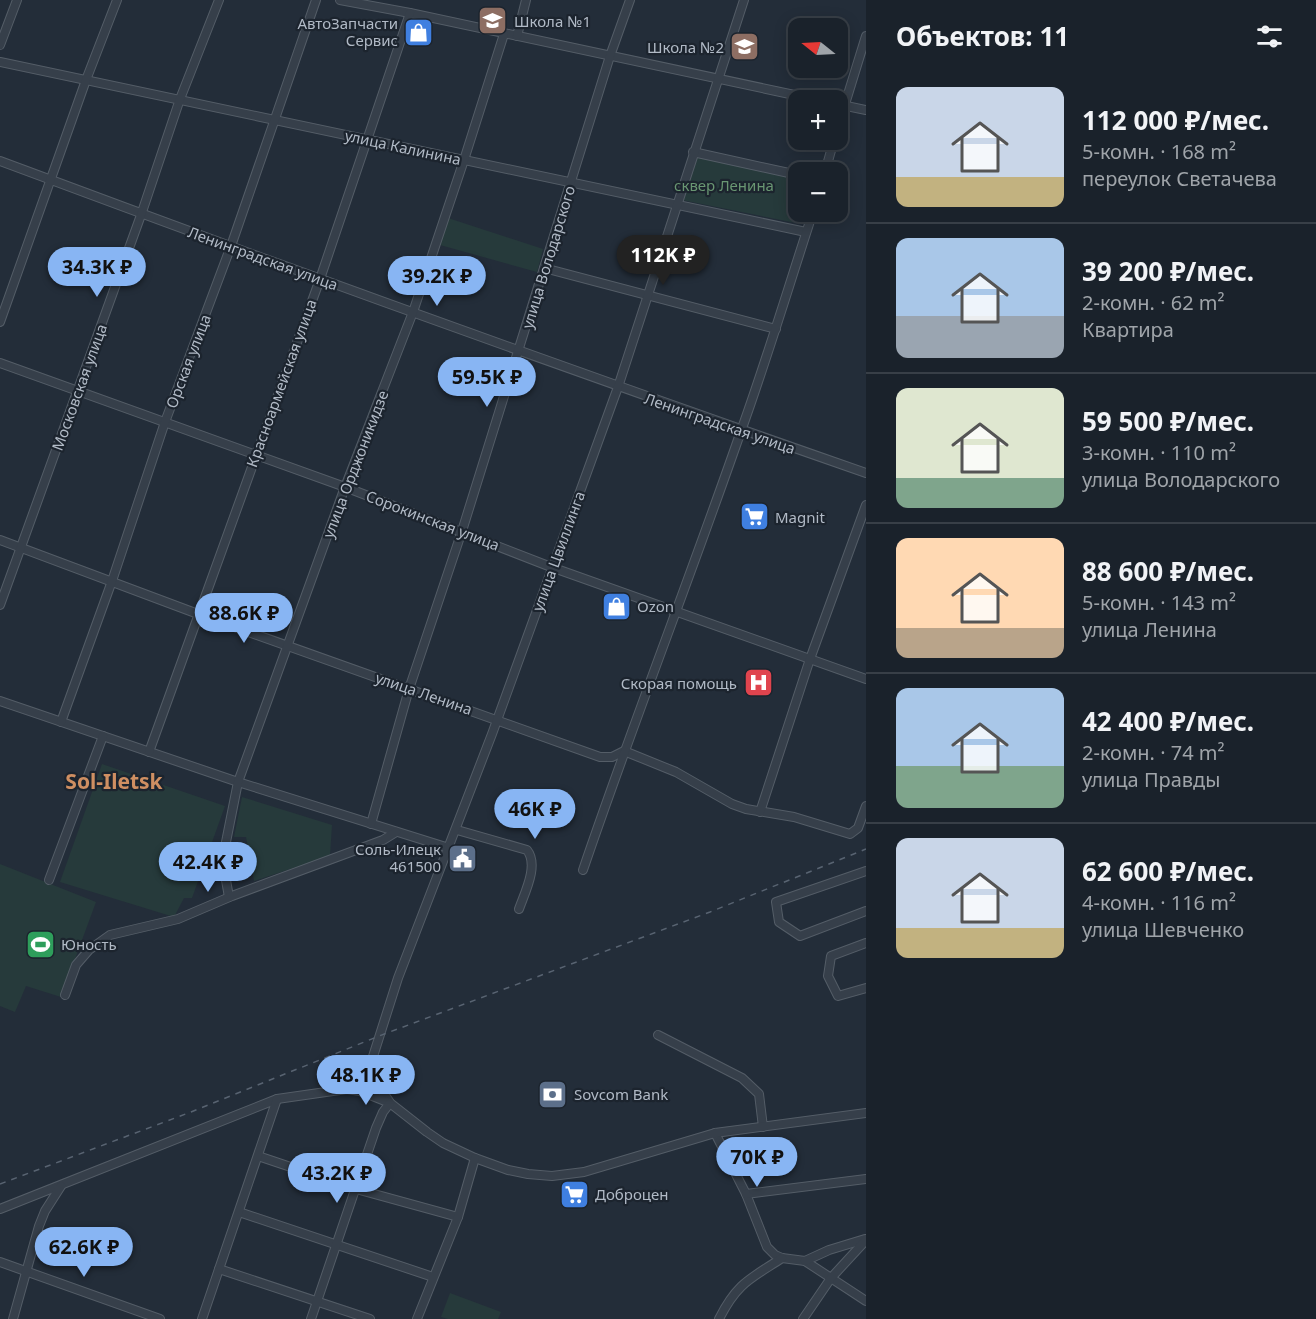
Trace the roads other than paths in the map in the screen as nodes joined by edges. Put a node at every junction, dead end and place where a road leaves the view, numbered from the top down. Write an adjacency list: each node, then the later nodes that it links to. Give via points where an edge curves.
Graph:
1 (17, 0): 13 (street)
2 (117, 0): 16 (street)
3 (219, 0): 20 (street, Московская улица)
4 (316, 0): 23 (street, Орская улица)
5 (340, 0): 9 (street)
6 (526, 0): 11 (street)
7 (630, 0): 14 (street, улица Володарского)
8 (744, 0): 17 (street, улица Цвиллинга)
9 (410, 13): 10 (street); 24 (street, Красноармейская улица)
10 (504, 34): 11 (street); 26 (street, улица Орджоникидзе)
11 (517, 36): 14 (street)
12 (866, 36): 18 (street)
13 (0, 45)
14 (610, 56): 17 (street); 30 (street, улица Володарского)
15 (0, 62): 16 (street, улица Калинина)
16 (86, 80): 20 (street, улица Калинина); 29 (street)
17 (717, 80): 19 (street); 25 (street, улица Цвиллинга)
18 (846, 90)
19 (788, 94)
20 (180, 99): 23 (street, улица Калинина); 32 (street, Московская улица)
21 (848, 106): 22 (street)
22 (866, 110)
23 (275, 120): 24 (street, улица Калинина); 35 (street, Орская улица)
24 (367, 139): 26 (street, улица Калинина); 37 (street, Красноармейская улица)
25 (693, 152): 28 (street); 31 (street, улица Цвиллинга)
26 (464, 160): 30 (street, улица Калинина); 39 (street, улица Орджоникидзе)
27 (0, 161): 29 (street, Ленинградская улица)
28 (788, 173)
29 (51, 180): 32 (street, Ленинградская улица); 40 (street)
30 (571, 182): 31 (street, улица Калинина); 36 (street, улица Володарского)
31 (677, 204): 34 (street, улица Калинина); 38 (street, улица Цвиллинга)
32 (141, 215): 35 (street, Ленинградская улица); 45 (street, Московская улица)
33 (810, 222): 34 (street)
34 (806, 232): 41 (street)
35 (231, 246): 37 (street, Ленинградская улица); 46 (street, Орская улица)
36 (544, 268): 38 (street); 42 (street, улица Володарского)
37 (320, 279): 39 (street, Ленинградская улица); 48 (street, Красноармейская улица)
38 (646, 295): 41 (street); 44 (street, улица Цвиллинга)
39 (413, 312): 42 (street, Ленинградская улица); 50 (street, улица Орджоникидзе)
40 (0, 322)
41 (776, 329): 47 (street)
42 (518, 350): 44 (street, Ленинградская улица); 52 (street, улица Володарского)
43 (0, 363): 45 (street, Сорокинская улица)
44 (618, 387): 47 (street, Ленинградская улица); 55 (street, улица Цвиллинга)
45 (78, 390): 46 (street, Сорокинская улица); 54 (street, Московская улица)
46 (165, 422): 48 (street, Сорокинская улица); 56 (street, Орская улица)
47 (742, 430): 49 (street, Ленинградская улица); 58 (street)
48 (255, 455): 50 (street, Сорокинская улица); 59 (street, Красноармейская улица)
49 (866, 473)
50 (345, 487): 52 (street, Сорокинская улица); 60 (street, улица Орджоникидзе)
51 (866, 506): 61 (street)
52 (462, 531): 55 (street, Сорокинская улица); 63 (street, улица Володарского)
53 (0, 540): 54 (street, улица Ленина)
54 (21, 548): 56 (street, улица Ленина); 57 (street, Московская улица)
55 (551, 567): 58 (street, Сорокинская улица); 65 (street, улица Цвиллинга)
56 (111, 581): 59 (street, улица Ленина); 66 (street, Орская улица)
57 (0, 605)
58 (677, 611): 61 (street, Сорокинская улица); 68 (street)
59 (198, 614): 60 (street, улица Ленина); 69 (street, Красноармейская улица)
60 (287, 646): 63 (street, улица Ленина); 70 (street, улица Орджоникидзе)
61 (810, 659): 62 (street, Сорокинская улица); 72 (street)
62 (866, 679)
63 (409, 689): 65 (street, улица Ленина); 73 (street, улица Володарского)
64 (0, 701): 66 (street)
65 (498, 719): 68 (street, улица Ленина, via 600,757); 74 (street, улица Цвиллинга)
66 (61, 722): 67 (street)
67 (103, 736): 69 (street); 79 (street)
68 (624, 751): 72 (street, via 676,772 732,804); 77 (street)
69 (149, 752): 70 (street)
70 (238, 782): 73 (street); 80 (street, улица Орджоникидзе, via 224,852)
71 (866, 806): 72 (street, via 858,828 850,834 794,817)
72 (760, 812)
73 (371, 824): 75 (street)
74 (457, 830): 76 (street, улица Цвиллинга); 81 (street, via 521,847 531,854 530,877)
75 (396, 832): 76 (street); 80 (street)
76 (449, 848): 87 (street, улица Цвиллинга, via 398,978)
77 (583, 870)
78 (866, 871): 82 (street, via 776,902 779,922 800,936)
79 (49, 880)
80 (229, 897): 85 (street, via 178,920 110,935 76,965)
81 (519, 909)
82 (866, 911)
83 (866, 943): 84 (street, via 831,956 828,976 838,996)
84 (866, 988)
85 (65, 995)
86 (658, 1035): 92 (street, via 742,1078 759,1094)
87 (373, 1058): 88 (street, улица Цвиллинга, via 364,1077); 90 (street, via 380,1088)
88 (347, 1089): 89 (street); 90 (street)
89 (277, 1099): 94 (street); 97 (street)
90 (390, 1103): 95 (street, via 426,1132); 98 (street, via 376,1128)
91 (866, 1113): 92 (street)
92 (763, 1127): 93 (street)
93 (715, 1133): 95 (street, via 570,1175 528,1174); 99 (street)
94 (258, 1156): 98 (street); 101 (street)
95 (475, 1158): 102 (street)
96 (866, 1179): 99 (street)
97 (62, 1186): 100 (street); 109 (street, via 45,1211)
98 (356, 1189): 102 (street); 104 (street)
99 (746, 1194): 105 (street, via 767,1246)
100 (0, 1209)
101 (239, 1212): 104 (street); 108 (street)
102 (458, 1217): 110 (street)
103 (866, 1239): 106 (street); 111 (street)
104 (337, 1244): 110 (street); 112 (street)
105 (782, 1258): 106 (street); 120 (street, via 736,1290)
106 (805, 1261): 111 (street)
107 (0, 1262): 109 (street)
108 (219, 1269): 112 (street); 116 (street)
109 (25, 1270): 114 (street); 115 (street)
110 (434, 1277): 119 (street)
111 (831, 1278): 113 (street); 121 (street)
112 (316, 1301): 117 (street); 118 (street)
113 (866, 1302)
114 (12, 1319)
115 (160, 1319)
116 (202, 1319)
117 (311, 1319)
118 (370, 1319)
119 (417, 1319)
120 (718, 1319)
121 (803, 1319)

